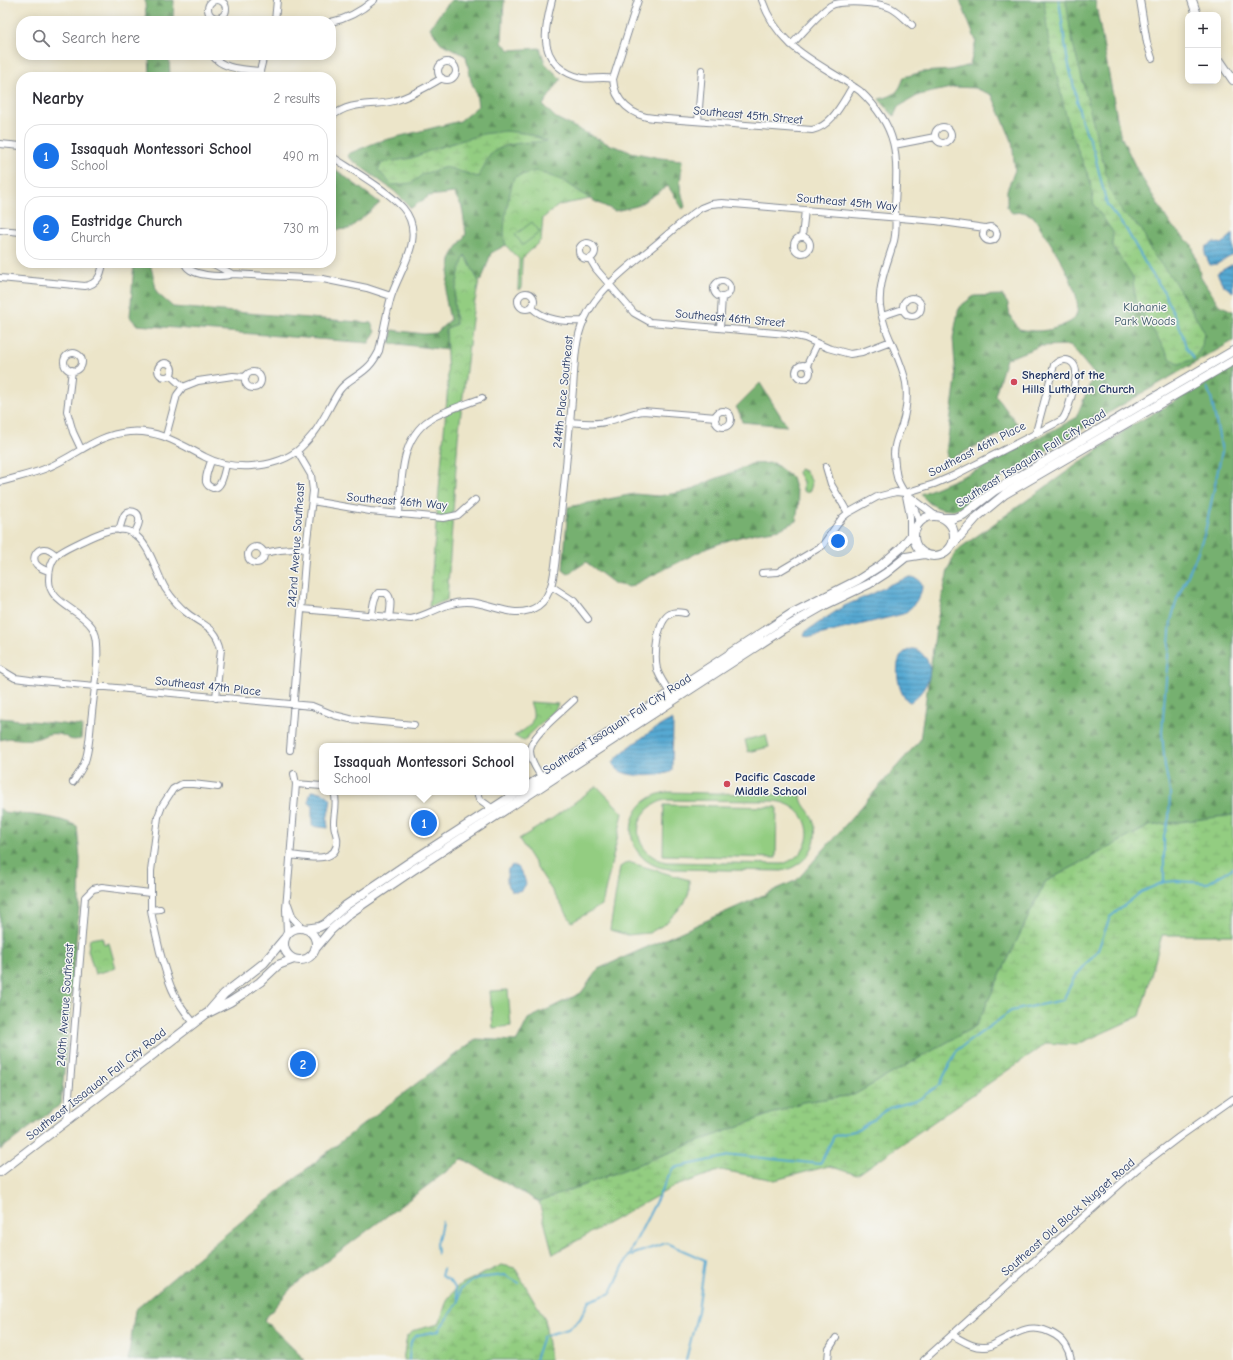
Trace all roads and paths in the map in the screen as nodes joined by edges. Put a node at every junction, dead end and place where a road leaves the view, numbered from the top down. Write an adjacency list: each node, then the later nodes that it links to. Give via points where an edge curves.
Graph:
1 (277, 0): 9 (street)
2 (374, 0): 10 (street, via 358,12)
3 (552, 0): 21 (street, via 545,36 546,47 555,63 577,77)
4 (638, 0): 21 (street)
5 (762, 0): 12 (street, via 773,25)
6 (1140, 0): 13 (street)
7 (1192, 0): 8 (street)
8 (1196, 12)
9 (275, 16)
10 (336, 21)
11 (912, 25): 12 (street, via 889,7 842,3 830,6)
12 (791, 45): 23 (street)
13 (1152, 58)
14 (216, 60): 18 (street)
15 (263, 60): 19 (street)
16 (1221, 62): 22 (street)
17 (702, 70): 25 (street)
18 (252, 72)
19 (260, 72)
20 (442, 78): 24 (street, via 400,99 356,105)
21 (613, 79): 25 (street, Southeast 45th Street, via 615,91 624,104 641,116)
22 (1233, 80)
23 (853, 86): 25 (street, Southeast 45th Street, via 828,122 817,129 806,131); 28 (street, via 868,99 882,118)
24 (336, 114)
25 (698, 121)
26 (935, 137): 28 (street)
27 (0, 144): 29 (street)
28 (894, 144): 33 (street, via 897,174)
29 (16, 146)
30 (336, 159): 45 (street, via 394,200 409,217 412,226 410,252)
31 (706, 206): 32 (street, Southeast 45th Way, via 722,203); 44 (street, 244th Place Southeast, via 697,210)
32 (805, 210): 33 (street, Southeast 45th Way); 37 (street)
33 (895, 217): 34 (street, Southeast 45th Way); 49 (street, via 894,240 880,289)
34 (986, 228)
35 (0, 230): 36 (street)
36 (16, 232)
37 (802, 237)
38 (590, 259): 44 (street, Southeast 46th Street)
39 (102, 268): 43 (street, via 101,276 94,284 85,286)
40 (187, 268): 42 (street, via 206,275)
41 (221, 268): 42 (street)
42 (232, 274): 45 (street, via 323,279 368,288)
43 (0, 278)
44 (609, 284): 50 (street, 244th Place Southeast); 51 (street, Southeast 46th Street, via 634,313 646,321)
45 (391, 296): 68 (street, via 375,359 340,389 314,433)
46 (722, 297): 51 (street)
47 (530, 307): 50 (street, via 536,313 549,318)
48 (903, 310): 49 (street)
49 (882, 316): 52 (street)
50 (584, 321): 64 (street, 244th Place Southeast, via 577,346)
51 (720, 328): 53 (street, Southeast 46th Street, via 793,335)
52 (891, 341): 53 (street, Southeast 46th Street, via 850,354); 73 (street, via 903,370 907,388 905,415 894,451 897,476)
53 (817, 344): 56 (street)
54 (1233, 351): 62 (street, Southeast Issaquah Fall City Road)
55 (1233, 361): 62 (street, Southeast Issaquah Fall City Road)
56 (807, 365)
57 (72, 370): 67 (street, via 67,411)
58 (170, 375): 60 (street)
59 (246, 377): 60 (street, via 233,376 198,381)
60 (183, 387): 66 (street, via 177,395)
61 (482, 398): 77 (street, via 435,416 414,436 405,452)
62 (1138, 410): 78 (street, Southeast Issaquah Fall City Road, via 994,492 968,513 958,517); 83 (street, Southeast Issaquah Fall City Road, via 1005,494 977,516)
63 (716, 417): 64 (street, via 643,411 607,422)
64 (570, 422): 90 (street, 244th Place Southeast, via 563,500)
65 (1036, 432): 65 (street, Southeast 46th Place, via 1056,424 1065,417 1076,372 1074,363 1061,360 1054,365); 73 (street, Southeast 46th Place, via 955,475)
66 (166, 436): 67 (street, via 141,432 117,433 104,436); 69 (street)
67 (81, 449): 72 (street, via 48,468)
68 (297, 451): 70 (street, via 258,466); 75 (street, 242nd Avenue Southeast, via 312,475)
69 (212, 460): 70 (street); 70 (street, via 206,480 211,488 220,485)
70 (226, 465)
71 (826, 467): 76 (street, via 831,484)
72 (0, 482)
73 (905, 493): 76 (street, Southeast 46th Place, via 886,493); 78 (street); 79 (street, via 916,512); 82 (street, via 910,516)
74 (475, 500): 77 (street, Southeast 46th Way, via 466,510 451,517)
75 (312, 501): 77 (street, Southeast 46th Way); 84 (street, 242nd Avenue Southeast)
76 (848, 513): 89 (street, Southeast 46th Place, via 822,546 778,572)
77 (398, 514)
78 (940, 517): 79 (street, via 926,518); 83 (street, via 954,532)
79 (917, 527): 82 (street, Southeast Issaquah Fall City Road); 86 (street, via 914,534 916,544)
80 (119, 530): 81 (street); 81 (street, via 125,514 134,512 139,519); 87 (street, via 108,530)
81 (132, 533): 99 (street, via 146,547 169,594 187,613 208,627 216,636 221,649)
82 (910, 538): 98 (street, Southeast Issaquah Fall City Road, via 892,557 871,572 791,614)
83 (953, 544): 86 (street, via 940,556)
84 (306, 548): 85 (street); 91 (street, 242nd Avenue Southeast)
85 (264, 553)
86 (925, 554): 111 (street, Southeast Issaquah Fall City Road, via 906,557 869,584 825,605 777,633)
87 (56, 555): 88 (street); 88 (street, via 45,549 36,553 36,564)
88 (49, 571): 97 (street, via 51,590 63,603 84,618 96,635)
89 (762, 573)
90 (551, 586): 94 (street, via 543,602 522,612 514,613 477,602 465,602 443,606 411,619); 95 (street, via 574,601)
91 (302, 609): 93 (street); 101 (street, 242nd Avenue Southeast)
92 (685, 613): 98 (street, via 671,613 661,623 660,628 657,669)
93 (372, 616): 94 (street); 94 (street, via 376,596 378,593 386,592 391,599)
94 (389, 618)
95 (588, 619)
96 (0, 669): 97 (street, Southeast 47th Place, via 15,678)
97 (95, 685): 99 (street, Southeast 47th Place); 106 (street, via 86,759)
98 (670, 693): 105 (street, Southeast Issaquah Fall City Road)
99 (216, 698): 101 (street, Southeast 47th Place)
100 (574, 700): 105 (street, via 537,735 532,743 530,751 533,764)
101 (293, 706): 102 (street, Southeast 47th Place, via 318,708 350,719); 103 (street, 242nd Avenue Southeast)
102 (414, 725)
103 (290, 750)
104 (294, 774): 107 (street)
105 (541, 777): 108 (street, Southeast Issaquah Fall City Road)
106 (72, 782)
107 (296, 784): 109 (street); 117 (street)
108 (529, 785)
109 (319, 786)
110 (218, 787): 118 (street, via 182,784 173,789 162,806 158,817)
111 (529, 794)
112 (334, 795): 117 (street, via 334,830 337,838 333,852 323,858)
113 (478, 795): 116 (street, via 479,799)
114 (514, 795): 116 (street)
115 (528, 795): 124 (street, Southeast Issaquah Fall City Road, via 350,913)
116 (493, 809): 122 (street, via 345,906 325,924)
117 (291, 855): 119 (street)
118 (150, 893): 121 (street); 129 (street, 240th Avenue Southeast, via 102,887 92,889 85,897)
119 (287, 901): 122 (street, via 293,918); 123 (street)
120 (160, 909): 121 (street)
121 (151, 910): 127 (street, via 170,987)
122 (303, 928): 123 (street, via 295,929); 124 (street, via 314,937)
123 (286, 936): 125 (street, via 284,949); 126 (street, Southeast Issaquah Fall City Road, via 264,963 224,994)
124 (315, 949): 125 (street, via 308,958)
125 (294, 960): 126 (street, Southeast Issaquah Fall City Road, via 278,965 247,991)
126 (206, 1014): 127 (street, Southeast Issaquah Fall City Road)
127 (194, 1023): 129 (street, Southeast Issaquah Fall City Road)
128 (1233, 1099): 131 (street, Southeast Old Black Nugget Road, via 1138,1169)
129 (67, 1121): 130 (street, Southeast Issaquah Fall City Road)
130 (0, 1172)
131 (952, 1335): 134 (street, Southeast Old Black Nugget Road); 135 (street, via 983,1347 1025,1329 1040,1328 1059,1337 1068,1348)
132 (836, 1338): 133 (street)
133 (828, 1360)
134 (924, 1360)
135 (1071, 1360)

